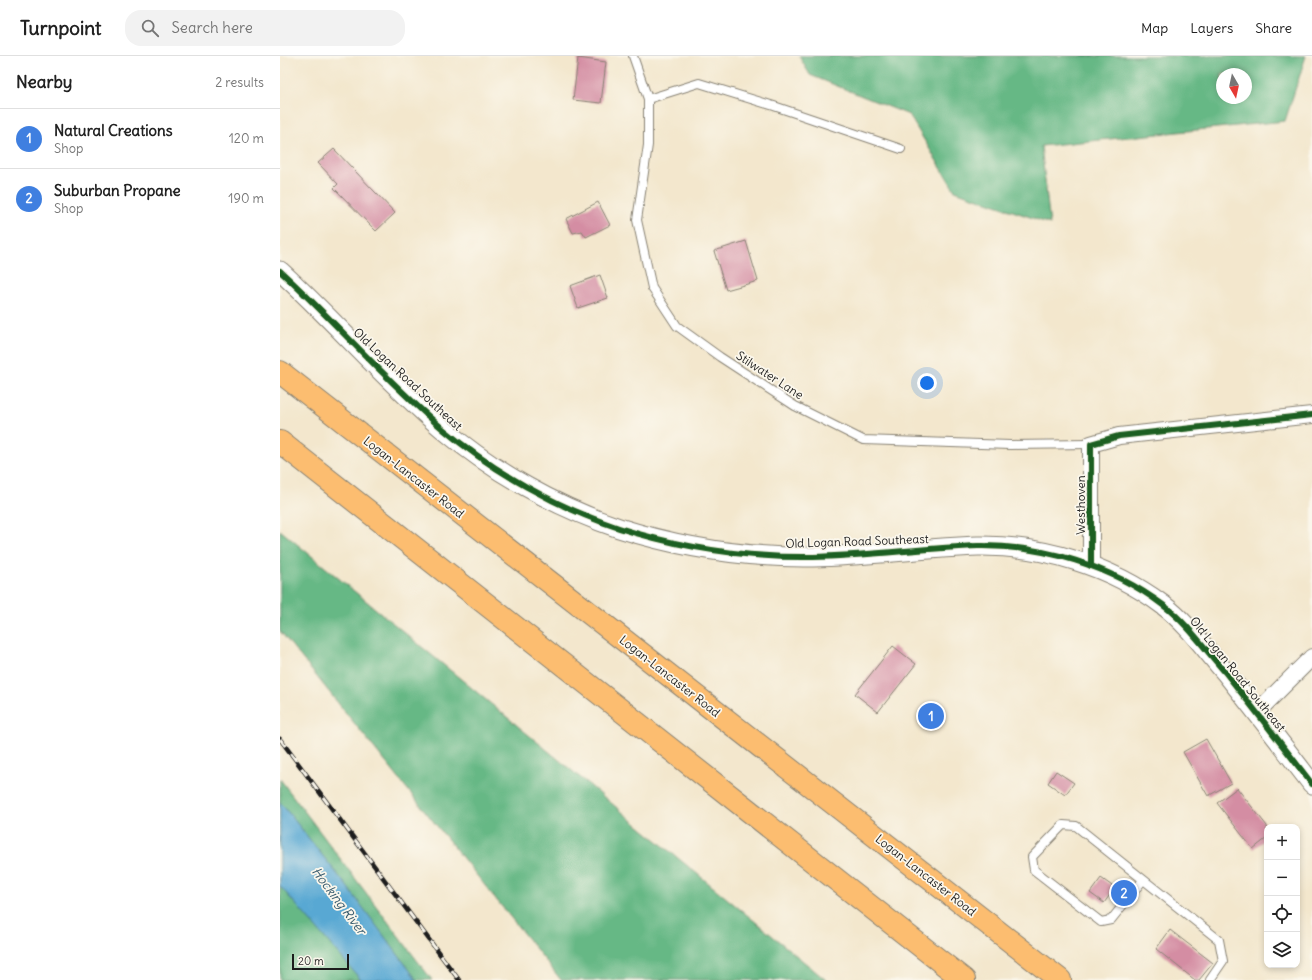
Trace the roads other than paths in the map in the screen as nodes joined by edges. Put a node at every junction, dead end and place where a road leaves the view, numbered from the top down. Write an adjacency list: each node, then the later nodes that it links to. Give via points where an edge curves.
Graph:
1 (633, 56): 2 (lane, Stilwater Lane)
2 (648, 99): 3 (lane, via 699,83); 8 (lane, Stilwater Lane, via 648,145 637,220 652,288 677,326 795,406 863,440 1010,445)
3 (901, 149)
4 (280, 271): 9 (street, Old Logan Road Southeast, via 444,430 490,464 537,492 616,527 700,548 743,554 811,557 980,546 1044,553)
5 (280, 372): 15 (highway, Logan-Lancaster Road)
6 (1312, 415): 8 (street, via 1119,436)
7 (280, 442): 14 (highway)
8 (1091, 444): 9 (street, Westhoven)
9 (1091, 566): 11 (street, Old Logan Road Southeast, via 1124,580 1165,606 1191,630)
10 (1312, 657): 11 (street)
11 (1256, 712): 12 (street, Old Logan Road Southeast)
12 (1312, 784)
13 (1143, 880): 13 (lane, via 1076,826 1062,825 1032,857 1034,870 1101,922 1111,920); 16 (lane, via 1219,940 1223,961)
14 (964, 980)
15 (1060, 980)
16 (1210, 980)

